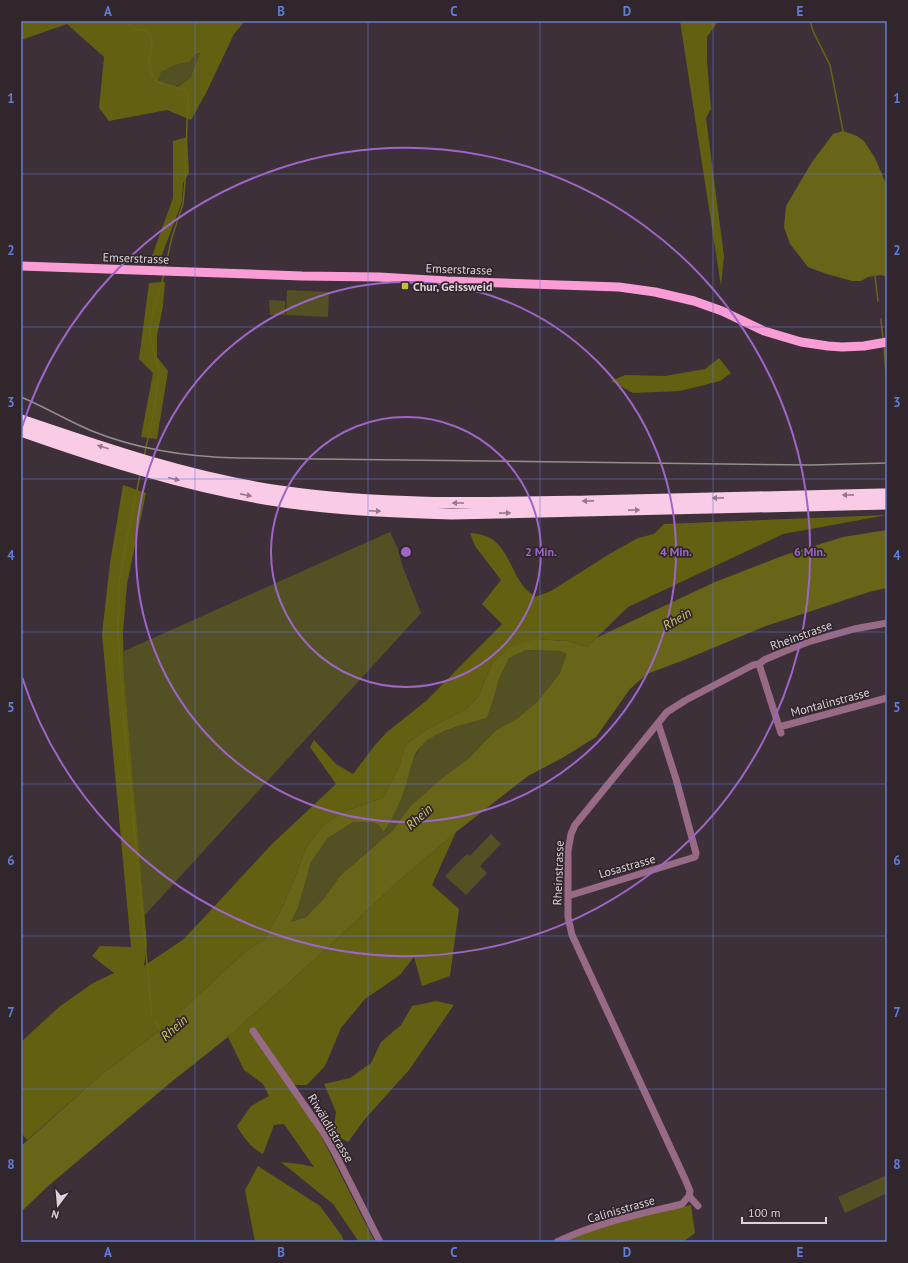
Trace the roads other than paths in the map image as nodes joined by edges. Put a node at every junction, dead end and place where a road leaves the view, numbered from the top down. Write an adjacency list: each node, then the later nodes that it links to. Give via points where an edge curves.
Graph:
1 (21, 266): 2 (main road, Emserstrasse, via 619,287 694,301 764,331 801,342 828,346 864,346)
2 (887, 342)
3 (21, 420): 5 (highway, one-way to 3)
4 (21, 431): 5 (highway, via 75,449)
5 (142, 465): 6 (highway)
6 (206, 482): 7 (highway, one-way to 6, via 432,503 334,498); 8 (highway, one-way to 8, via 243,495 302,504 452,514)
7 (887, 494)
8 (887, 504)
9 (887, 623): 10 (street, Rheinstrasse, via 808,642)
10 (759, 664): 11 (street, Montalinstrasse, via 780,730); 12 (street, Rheinstrasse, via 686,700 667,712)
11 (887, 698)
12 (658, 723): 13 (street, Rheinstrasse, via 572,830 568,845); 13 (street, Losastrasse, via 676,778 696,855 693,859)
13 (568, 896): 15 (street, Rheinstrasse, via 568,917 572,934 685,1179)
14 (253, 1031): 17 (street, Riwäldlistrasse, via 323,1132)
15 (690, 1196): 16 (street, Rheinstrasse); 18 (street, Calinisstrasse, via 682,1204 616,1221)
16 (698, 1206)
17 (380, 1242)
18 (557, 1242)

